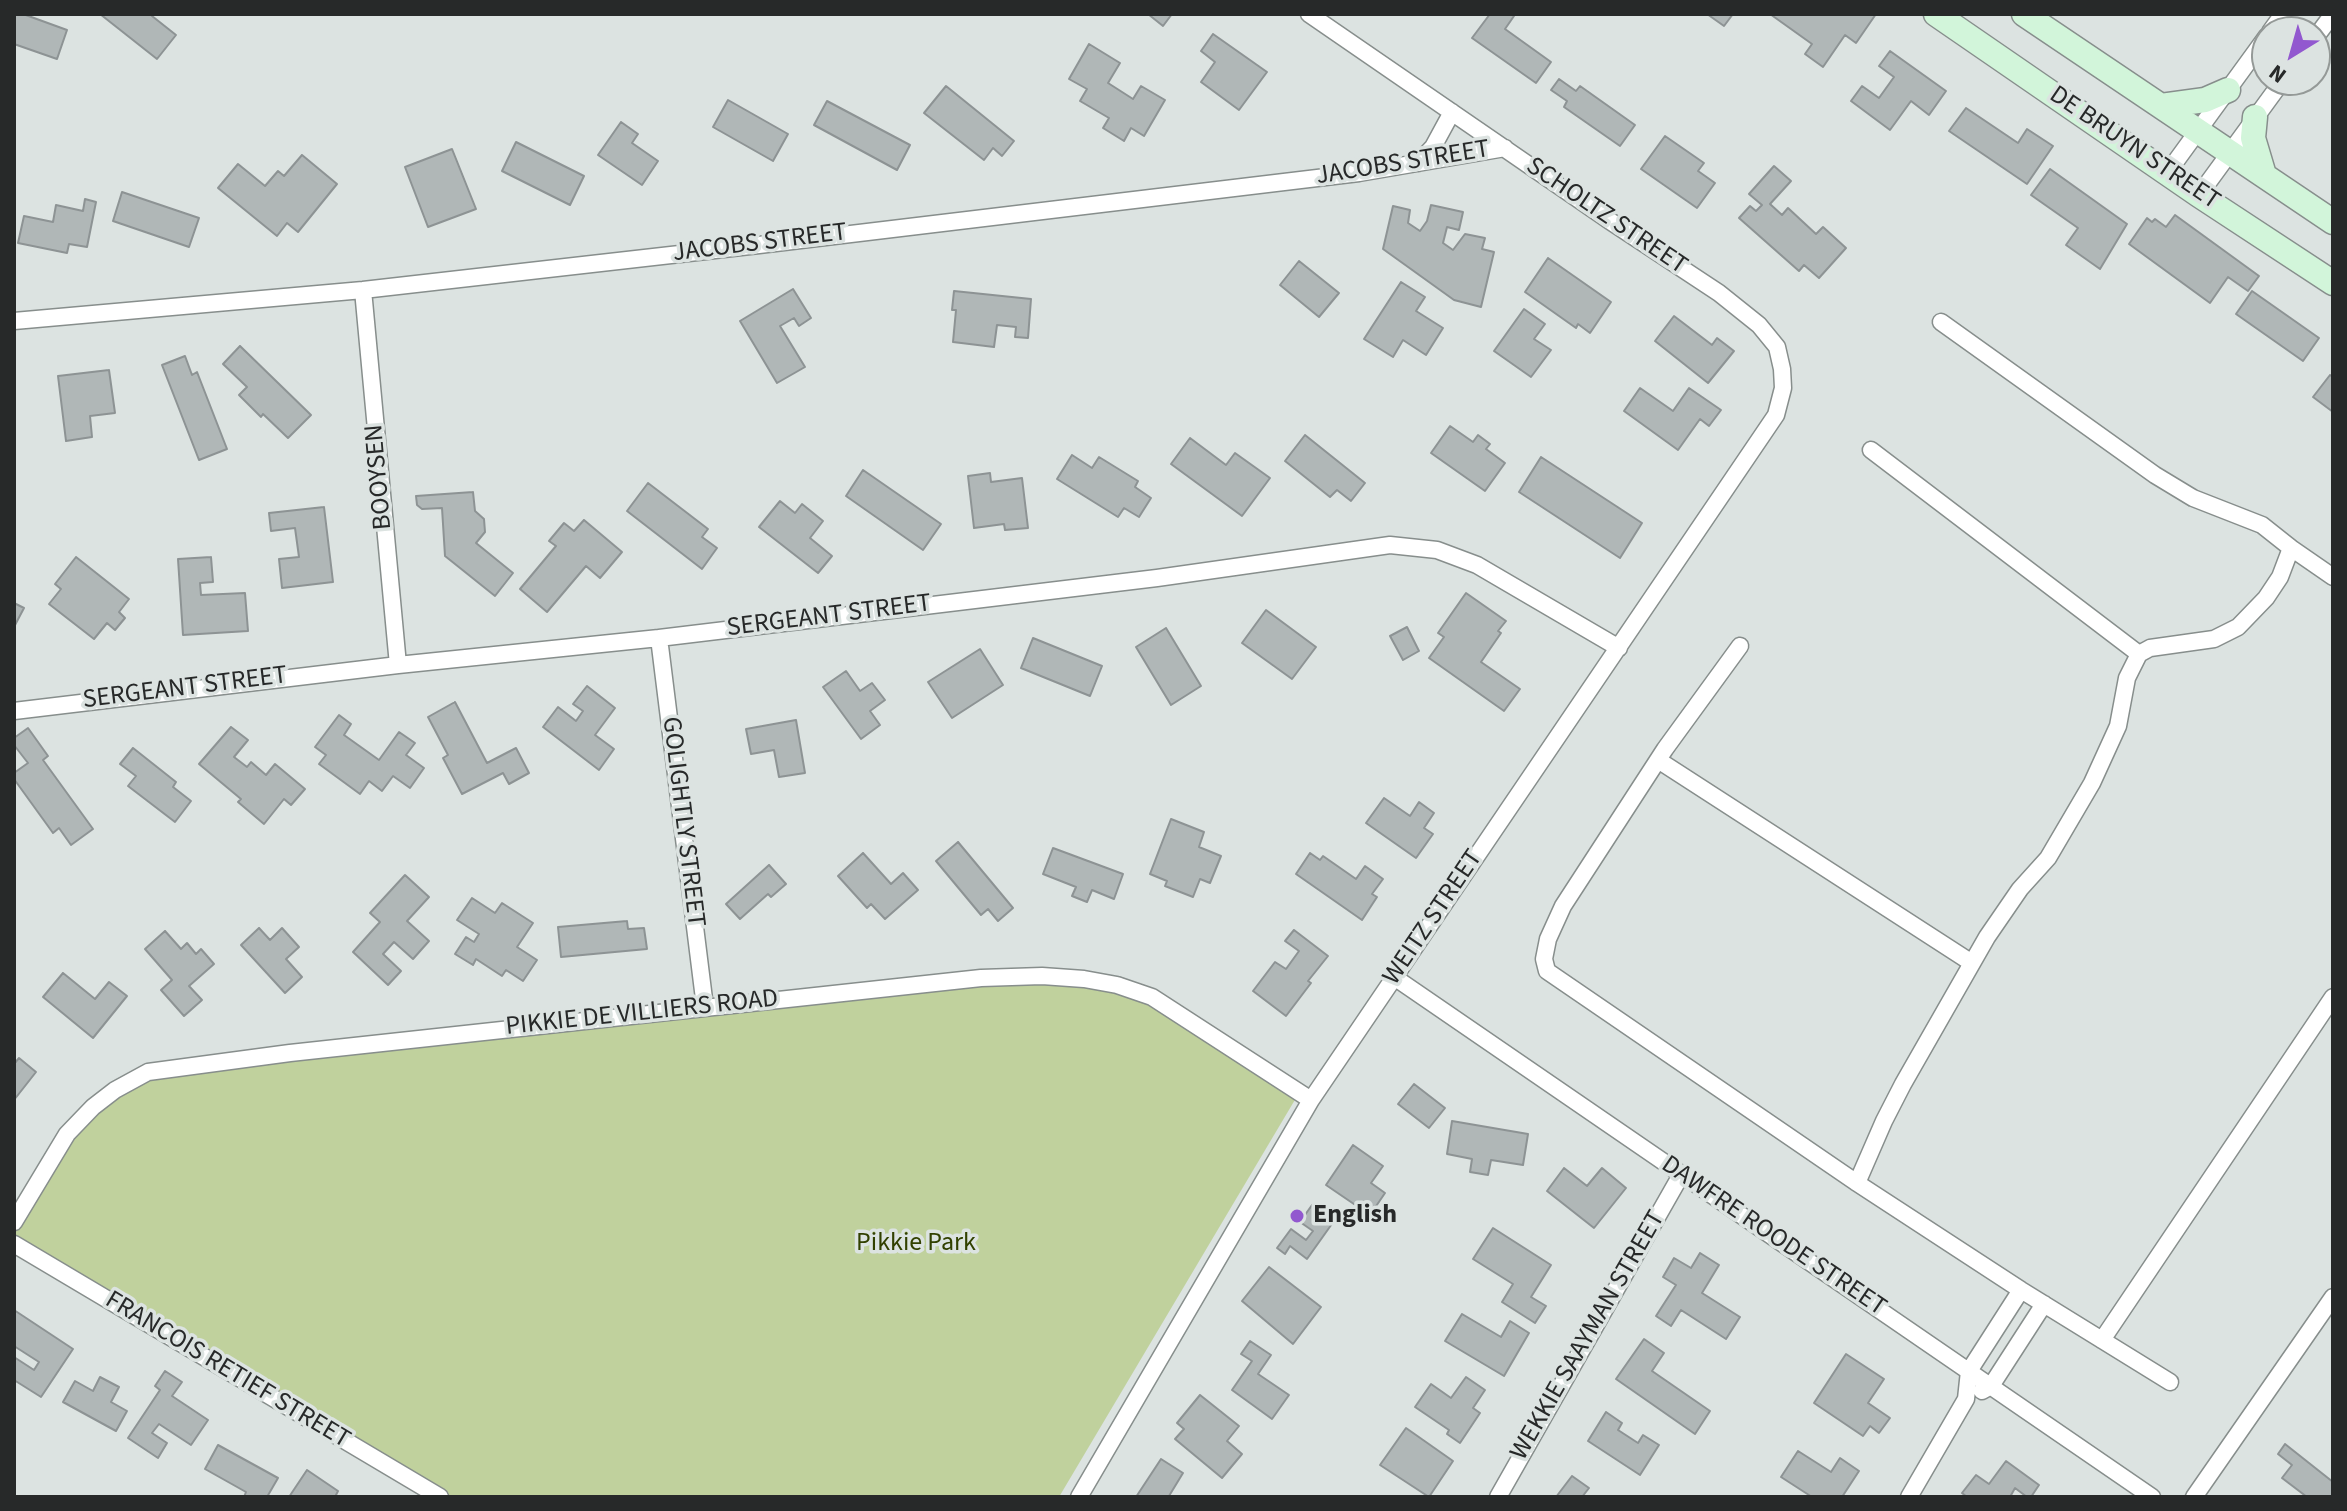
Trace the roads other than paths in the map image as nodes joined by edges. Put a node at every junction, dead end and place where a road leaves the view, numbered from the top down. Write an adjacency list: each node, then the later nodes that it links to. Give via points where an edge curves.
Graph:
1 (1309, 14): 8 (street, SCHOLTZ STREET)
2 (1936, 14): 14 (street, DE BRUYN STREET)
3 (2024, 14): 7 (street, DE BRUYN STREET)
4 (2251, 58): 5 (street)
5 (2228, 90): 7 (street, via 2205,100); 10 (street)
6 (2271, 96): 9 (street)
7 (2161, 106): 10 (street, DE BRUYN STREET)
8 (1452, 112): 11 (street, SCHOLTZ STREET); 13 (street)
9 (2255, 117): 12 (street); 15 (street, via 2253,138)
10 (2199, 130): 12 (street, DE BRUYN STREET); 14 (street)
11 (1505, 148): 13 (street, JACOBS STREET); 22 (street, SCHOLTZ STREET, via 1719,293)
12 (2232, 152): 15 (street, DE BRUYN STREET); 16 (street)
13 (1418, 163): 19 (street, JACOBS STREET)
14 (2168, 172): 16 (street, DE BRUYN STREET)
15 (2264, 175): 17 (street, DE BRUYN STREET)
16 (2199, 195): 18 (street, DE BRUYN STREET)
17 (2333, 222)
18 (2333, 283)
19 (363, 290): 20 (street, JACOBS STREET); 30 (street, BOOYSEN)
20 (14, 321)
21 (1941, 322): 24 (street, via 2155,475 2193,498 2262,525)
22 (1777, 347): 28 (street, WEITZ STREET, via 1783,388 1776,415)
23 (1871, 450): 29 (street)
24 (2291, 548): 25 (street); 29 (street, via 2266,598 2238,627 2214,639)
25 (2333, 577)
26 (659, 638): 28 (street, SERGEANT STREET, via 1390,545 1437,550 1477,565); 30 (street, SERGEANT STREET); 36 (street, GOLIGHTLY STREET)
27 (1740, 646): 32 (street)
28 (1619, 648): 34 (street, WEITZ STREET)
29 (2139, 654): 33 (street, via 2127,678 2118,726 2092,783 2048,858 2020,889)
30 (398, 665): 31 (street, SERGEANT STREET)
31 (14, 711)
32 (1658, 760): 33 (street); 39 (street, via 1563,906 1548,939 1547,971)
33 (1972, 963): 39 (street, via 1890,1109)
34 (1394, 977): 37 (street, WEITZ STREET); 38 (street, DAWFRE ROODE STREET)
35 (2333, 997): 45 (street)
36 (705, 1007): 37 (street, PIKKIE DE VILLIERS ROAD, via 981,978 1084,979 1152,997); 40 (street, PIKKIE DE VILLIERS ROAD, via 148,1072 115,1090 67,1134)
37 (1311, 1100): 51 (street, WEITZ STREET)
38 (1681, 1175): 46 (street, DAWFRE ROODE STREET); 52 (street, WEKKIE SAAYMAN STREET)
39 (1857, 1183): 42 (street)
40 (14, 1222)
41 (14, 1244): 50 (street, FRANCOIS RETIEF STREET)
42 (2021, 1290): 44 (street); 46 (street)
43 (2333, 1297): 55 (street)
44 (2044, 1304): 45 (street); 48 (street)
45 (2102, 1340): 47 (street)
46 (1969, 1371): 48 (street, DAWFRE ROODE STREET); 49 (street)
47 (2170, 1382)
48 (1991, 1386): 49 (street); 54 (street, DAWFRE ROODE STREET)
49 (1966, 1399): 53 (street)
50 (440, 1497)
51 (1079, 1497)
52 (1498, 1497)
53 (1909, 1497)
54 (2152, 1497)
55 (2194, 1497)

